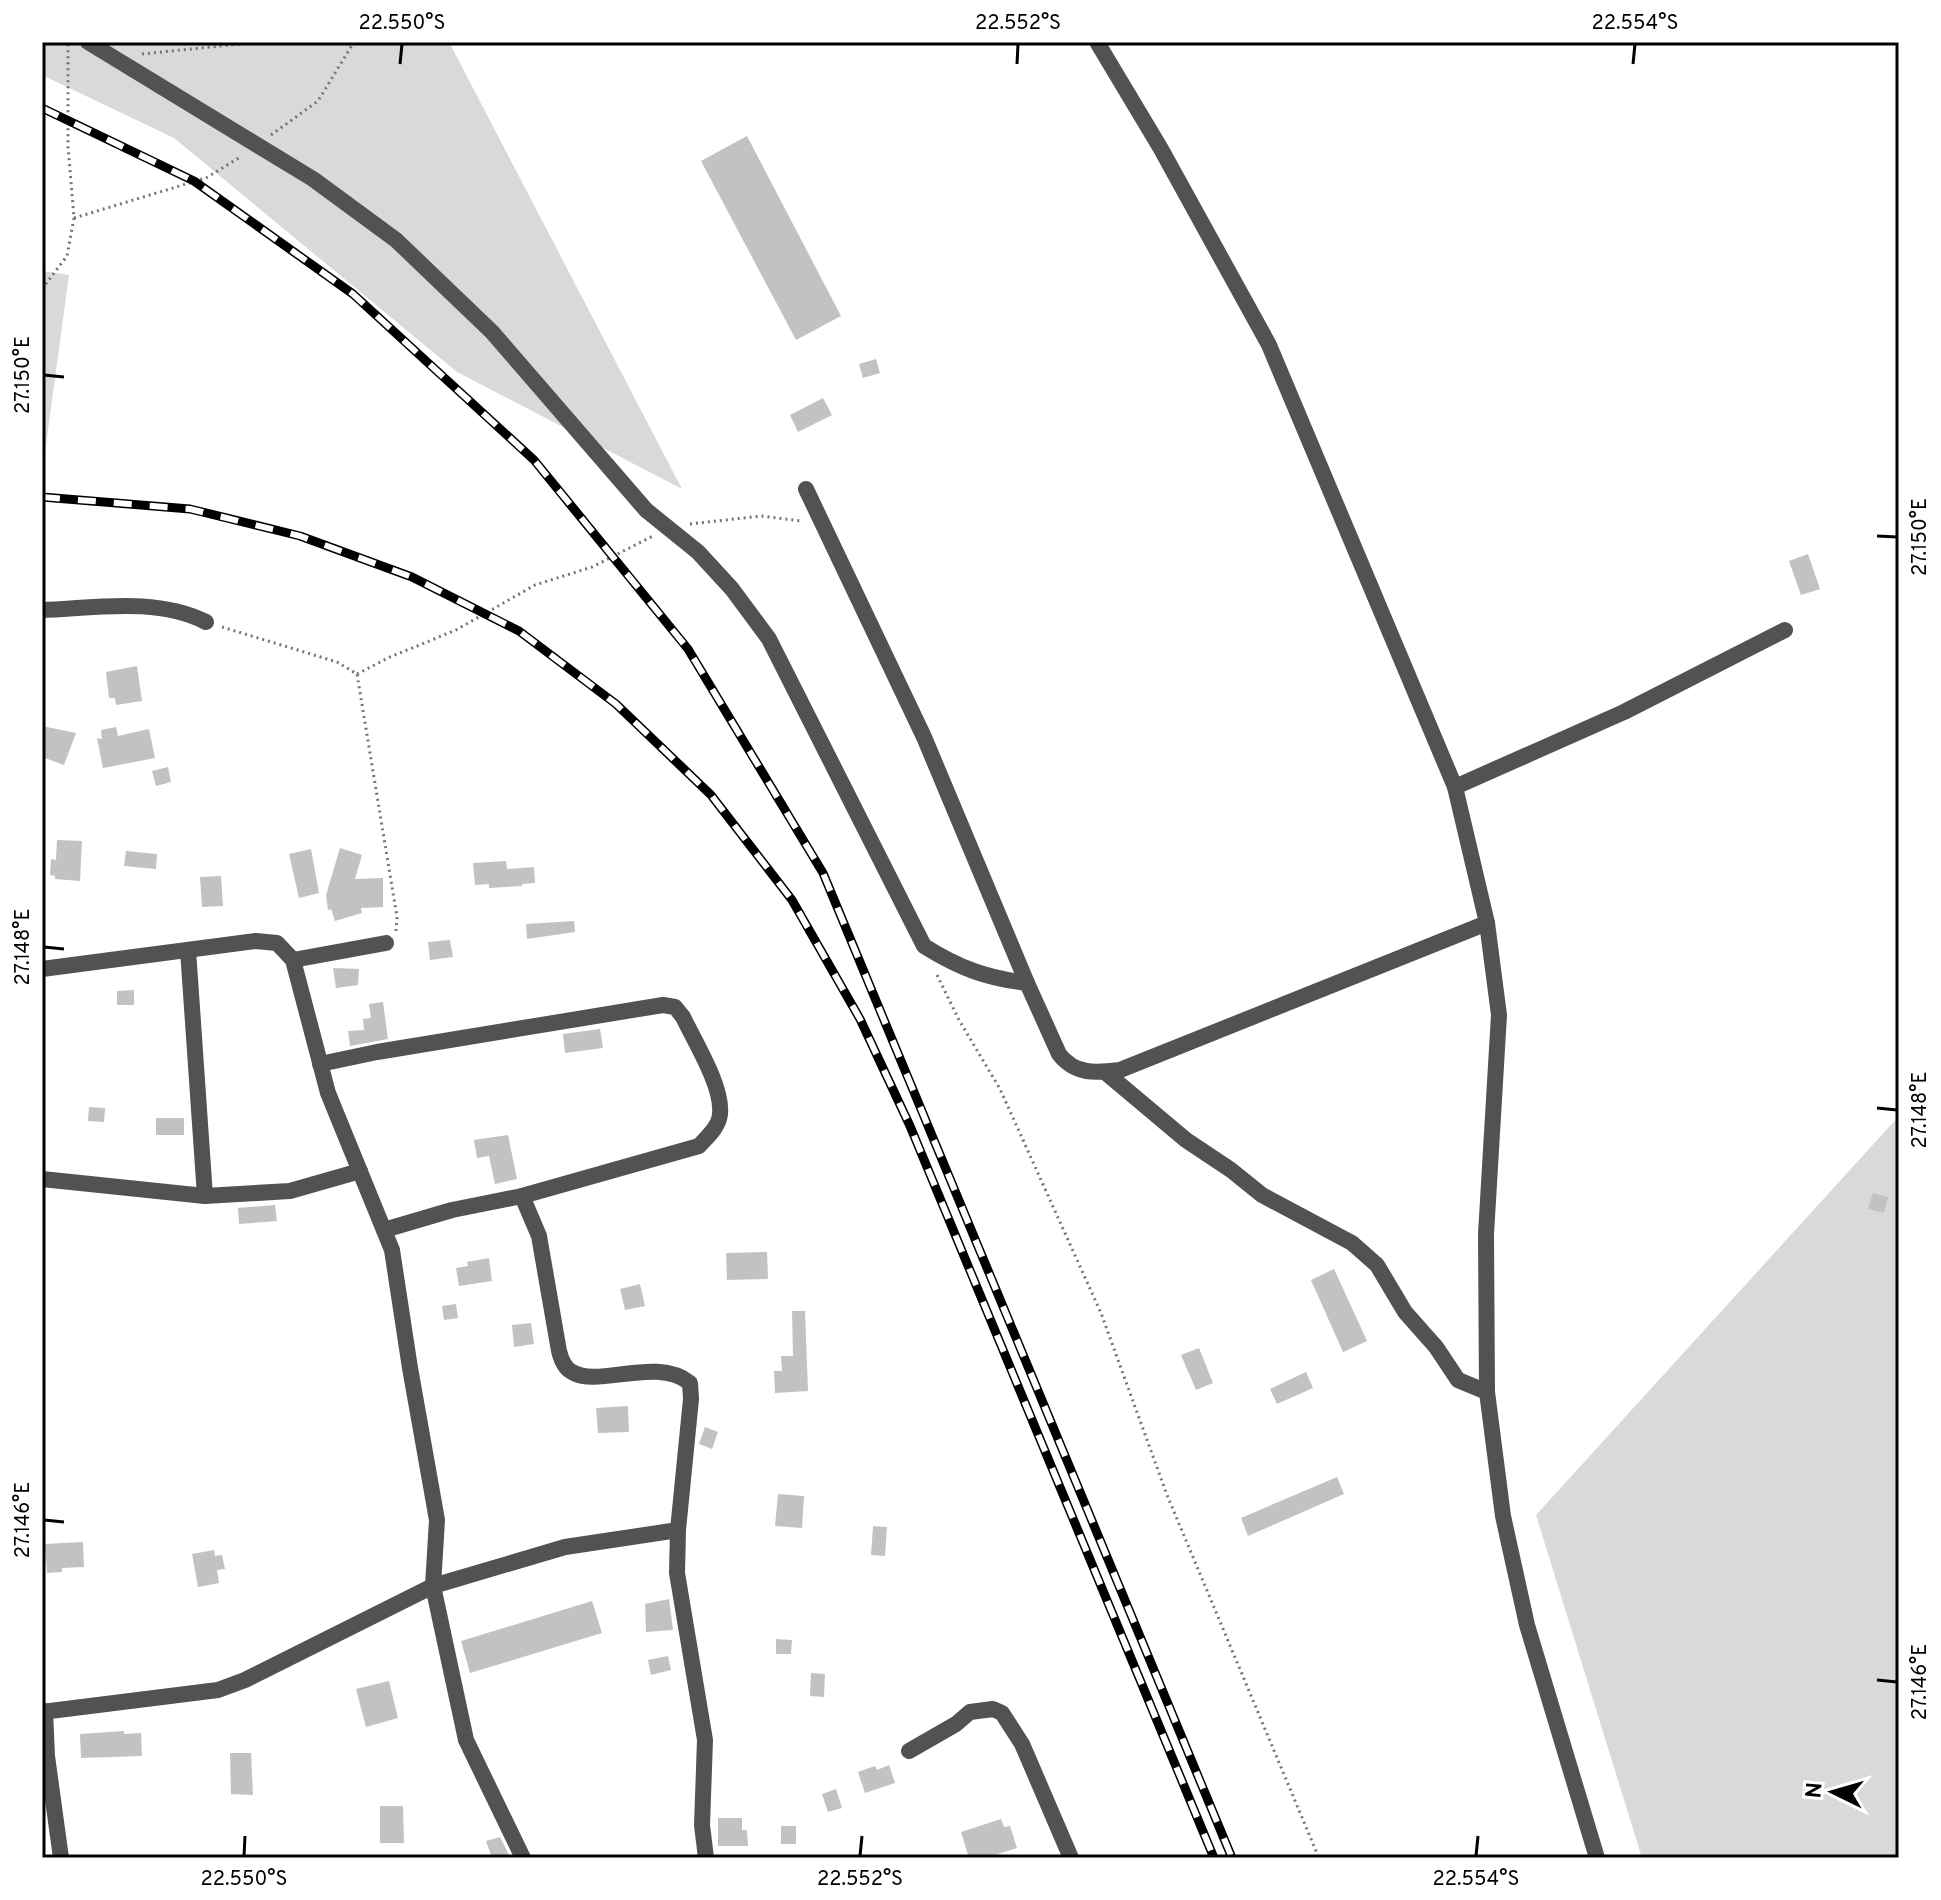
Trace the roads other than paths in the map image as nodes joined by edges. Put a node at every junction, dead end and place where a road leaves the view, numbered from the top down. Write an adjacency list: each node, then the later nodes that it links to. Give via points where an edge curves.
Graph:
1 (88, 42): 13 (street, via 313,179 396,240 492,332 646,510 732,589 769,639 924,946 980,974)
2 (1097, 42): 7 (street, via 1269,345)
3 (806, 489): 13 (street, via 924,737)
4 (42, 610): 5 (street, via 139,607 179,610)
5 (206, 622)
6 (1785, 630): 7 (street, via 1624,712)
7 (1455, 787): 8 (street)
8 (1487, 923): 15 (street); 21 (street, via 1499,1015 1486,1234)
9 (386, 943): 11 (street)
10 (188, 950): 11 (street, via 277,943); 12 (street); 18 (street)
11 (293, 960): 14 (street)
12 (42, 969)
13 (1027, 983): 15 (street, via 1067,1064)
14 (320, 1064): 16 (street); 19 (street, via 648,1007 675,1007 718,1092 720,1116 713,1131 699,1146)
15 (1105, 1072): 21 (street, via 1262,1195 1352,1243 1377,1265 1405,1312 1458,1380)
16 (360, 1171): 18 (street, via 290,1191); 20 (street)
17 (42, 1179): 18 (street)
18 (205, 1196)
19 (522, 1196): 20 (street); 22 (street, via 539,1236 559,1351 570,1372 584,1376 638,1371 679,1375 690,1383)
20 (384, 1230): 23 (street, via 392,1250 437,1520)
21 (1487, 1392): 30 (street, via 1503,1516 1527,1625)
22 (678, 1530): 23 (street, via 565,1547); 28 (street, via 677,1573 705,1740)
23 (433, 1586): 24 (street, via 218,1690); 27 (street, via 466,1740)
24 (44, 1712): 26 (street)
25 (909, 1751): 29 (street, via 970,1712 1002,1713 1022,1744)
26 (61, 1858)
27 (523, 1858)
28 (706, 1858)
29 (1071, 1858)
30 (1597, 1858)

